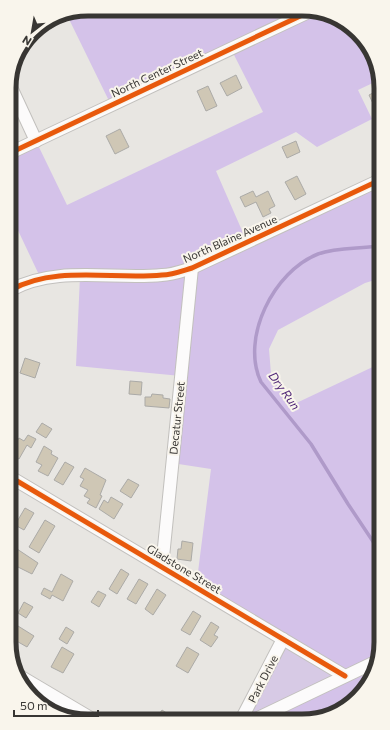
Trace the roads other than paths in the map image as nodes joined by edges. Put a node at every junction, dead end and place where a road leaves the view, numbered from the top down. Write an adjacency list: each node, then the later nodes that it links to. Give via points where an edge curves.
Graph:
1 (300, 16): 3 (street, North Center Street)
2 (16, 98): 3 (street)
3 (36, 141): 4 (street, North Center Street)
4 (16, 150)
5 (374, 183): 6 (street, North Blaine Avenue)
6 (192, 268): 7 (street, North Blaine Avenue, via 162,276 63,276 41,279); 9 (street, Decatur Street)
7 (16, 288)
8 (16, 480): 9 (street, Gladstone Street)
9 (162, 567): 10 (street, Gladstone Street)
10 (283, 639): 12 (street, Gladstone Street); 15 (street, Park Drive)
11 (370, 665): 12 (street)
12 (345, 676): 16 (street)
13 (27, 680): 14 (street)
14 (83, 714)
15 (244, 714)
16 (266, 714)

